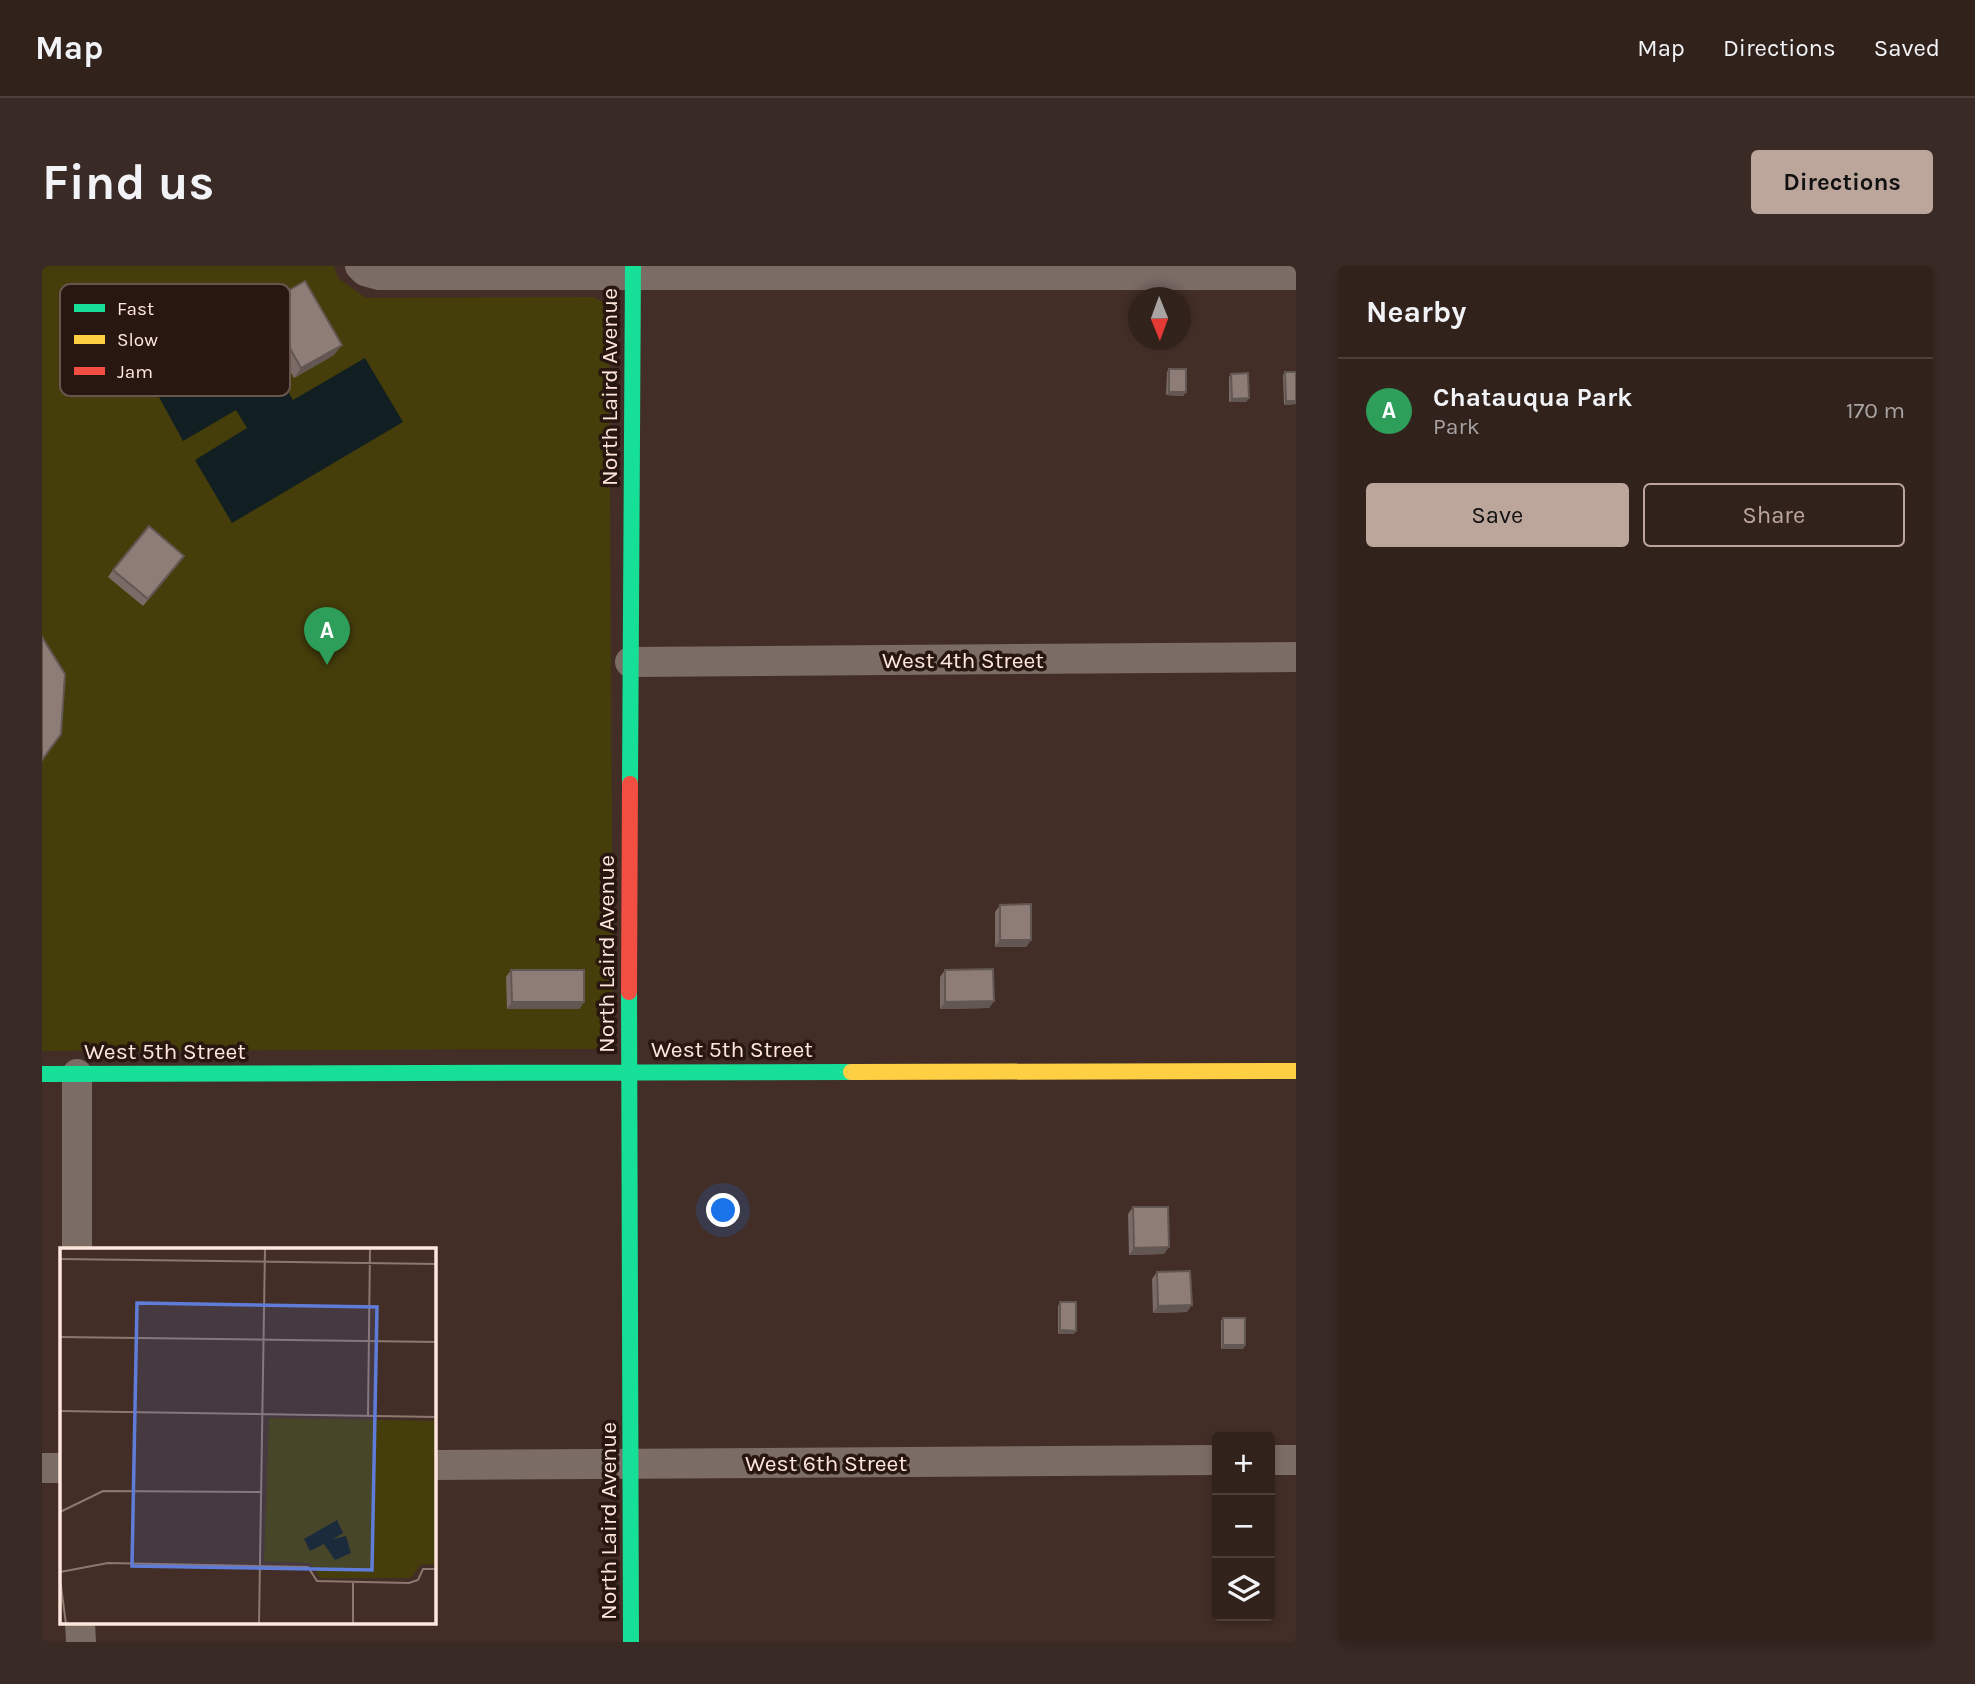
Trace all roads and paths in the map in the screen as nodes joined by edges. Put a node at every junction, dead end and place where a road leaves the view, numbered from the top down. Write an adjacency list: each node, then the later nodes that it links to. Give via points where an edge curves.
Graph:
1 (360, 266): 2 (street, via 379,275)
2 (633, 270): 3 (street); 5 (street, North Laird Avenue)
3 (1296, 275)
4 (1296, 657): 5 (street, West 4th Street)
5 (631, 662): 7 (street, North Laird Avenue)
6 (1296, 1071): 7 (street, West 5th Street)
7 (629, 1072): 9 (street, West 5th Street); 14 (street, North Laird Avenue)
8 (42, 1074): 9 (street, West 5th Street)
9 (78, 1074): 10 (street)
10 (77, 1248)
11 (1212, 1460): 14 (street, West 6th Street)
12 (1275, 1460): 13 (street)
13 (1296, 1460)
14 (630, 1464): 15 (street, West 6th Street); 20 (street, North Laird Avenue)
15 (436, 1465)
16 (42, 1468): 17 (street)
17 (60, 1468)
18 (80, 1624): 19 (street)
19 (81, 1642)
20 (631, 1642)

